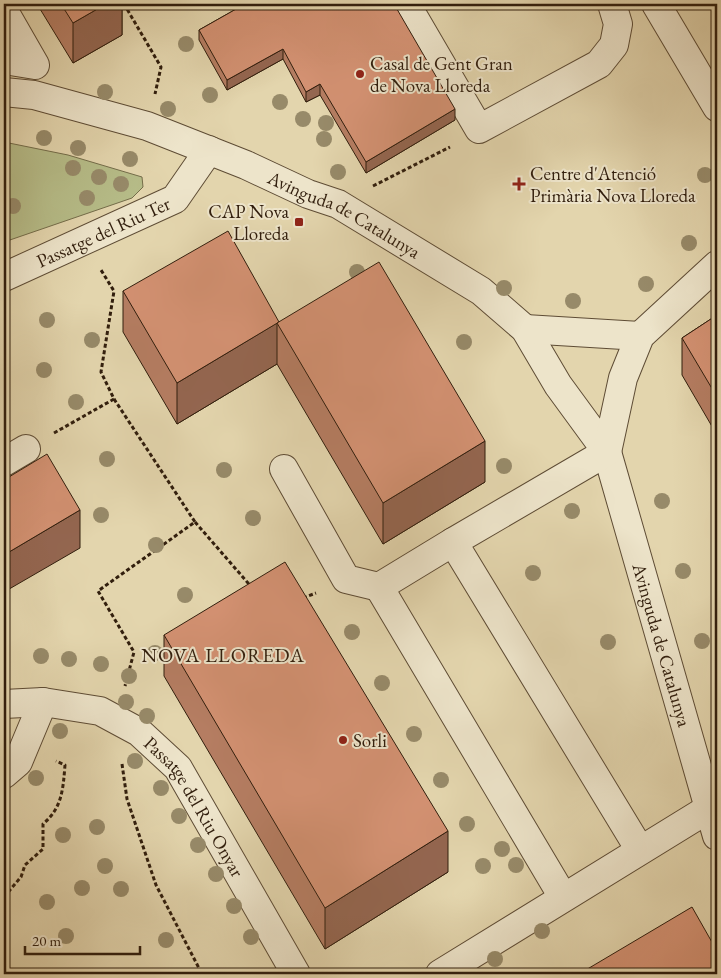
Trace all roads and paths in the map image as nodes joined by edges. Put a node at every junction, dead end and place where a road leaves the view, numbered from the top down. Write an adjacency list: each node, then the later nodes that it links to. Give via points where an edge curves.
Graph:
1 (124, 4): 7 (path)
2 (406, 4): 3 (street, via 479,129 599,64 614,45 618,24)
3 (612, 4)
4 (656, 4): 9 (street)
5 (4, 11): 6 (street, via 35,65)
6 (4, 60)
7 (161, 67)
8 (4, 92): 10 (street, Avinguda de Catalunya, via 34,95 147,126)
9 (717, 108)
10 (209, 150): 12 (street, Passatge del Riu Ter, via 174,199); 14 (street, Avinguda de Catalunya, via 338,204 481,291)
11 (717, 265): 15 (street)
12 (4, 278)
13 (114, 291): 16 (path, via 101,372)
14 (525, 329): 15 (street); 17 (street, Avinguda de Catalunya, via 558,385)
15 (640, 336): 17 (street, Avinguda de Catalunya, via 623,378)
16 (114, 399): 18 (path); 20 (path)
17 (607, 452): 21 (street); 30 (street, Avinguda de Catalunya)
18 (15, 455)
19 (284, 470): 23 (street, via 346,579)
20 (195, 522): 22 (path, via 248,584); 28 (path, via 98,591 134,652)
21 (453, 542): 23 (street); 32 (street)
22 (258, 586)
23 (378, 587): 34 (street)
24 (296, 596): 25 (path)
25 (306, 598)
26 (43, 702): 27 (street, Passatge del Riu Onyar); 28 (street, Passatge del Riu Onyar, via 100,711); 29 (street)
27 (4, 704)
28 (116, 720): 35 (path, via 127,799 156,885); 36 (street, Passatge del Riu Onyar, via 139,732 178,768)
29 (12, 766): 33 (path, via 46,757 65,766 63,790 55,814 43,824 43,848 25,865 21,877)
30 (708, 809): 31 (street, Avinguda de Catalunya); 32 (street)
31 (717, 836)
32 (640, 850): 34 (street)
33 (4, 897)
34 (563, 897): 37 (street)
35 (202, 974)
36 (296, 974)
37 (440, 974)

